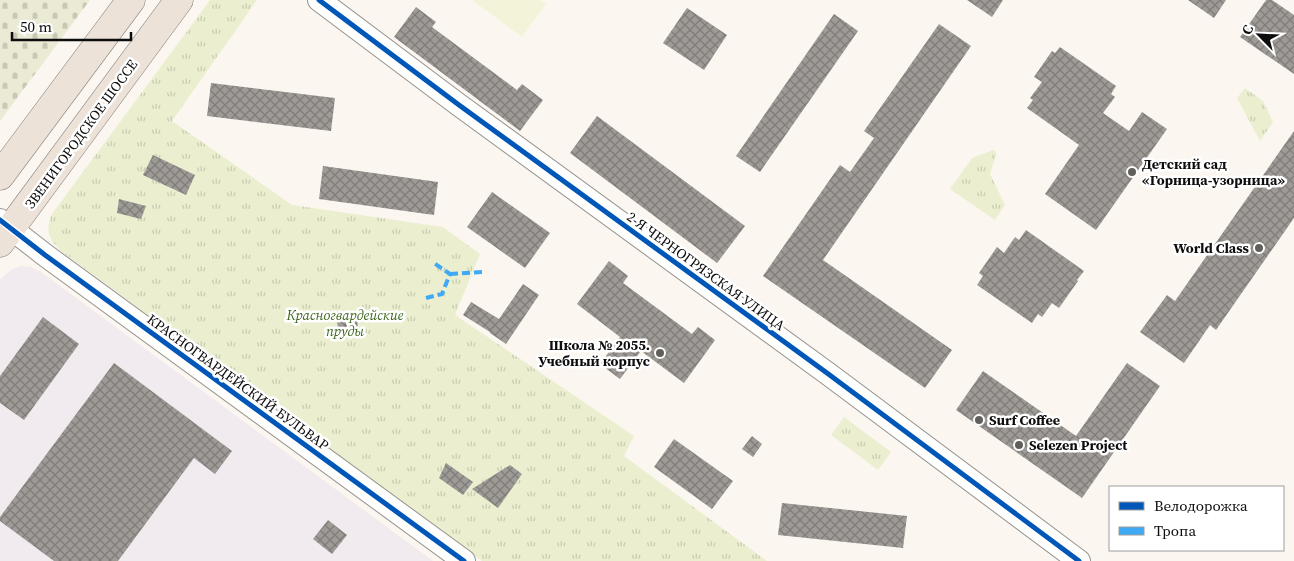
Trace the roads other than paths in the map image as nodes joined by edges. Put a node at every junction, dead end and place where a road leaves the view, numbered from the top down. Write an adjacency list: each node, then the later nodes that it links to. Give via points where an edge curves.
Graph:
1 (131, 0): 4 (main road)
2 (179, 0): 5 (main road, ЗВЕНИГОРОДСКОЕ ШОССЕ)
3 (319, 0): 7 (street, 2-Я ЧЕРНОГРЯЗСКАЯ УЛИЦА)
4 (0, 176)
5 (4, 230): 6 (street, КРАСНОГВАРДЕЙСКИЙ БУЛЬВАР, via 45,255)
6 (464, 561)
7 (1080, 561)

